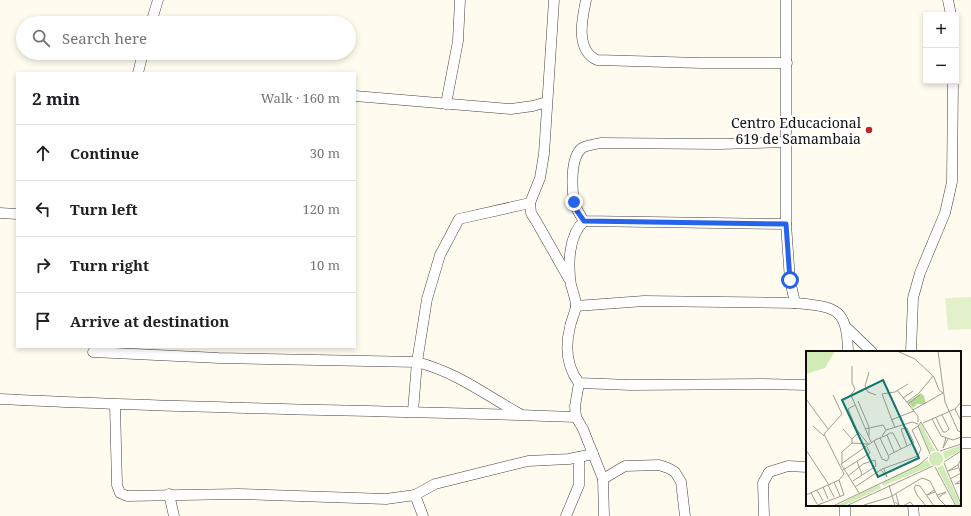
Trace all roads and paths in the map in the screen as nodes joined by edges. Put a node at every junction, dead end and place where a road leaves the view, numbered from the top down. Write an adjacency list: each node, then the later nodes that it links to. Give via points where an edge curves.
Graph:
1 (158, 0): 8 (street)
2 (460, 0): 15 (street, via 458,41)
3 (554, 0): 14 (street)
4 (586, 0): 10 (street, via 582,41 586,52 597,60)
5 (786, 0): 10 (street)
6 (948, 0): 7 (street)
7 (950, 12)
8 (153, 16)
9 (141, 60): 11 (street)
10 (787, 63): 16 (street)
11 (138, 72)
12 (953, 84): 28 (street, via 952,182 945,214 920,273 913,298)
13 (356, 96): 15 (street)
14 (548, 102): 15 (street, via 511,108); 17 (street, via 540,178)
15 (446, 104)
16 (786, 142): 20 (street, via 601,144 584,147 575,160 572,183 574,202); 21 (street)
17 (530, 203): 22 (street, via 531,213); 30 (street, via 459,219 440,255 427,299)
18 (0, 212): 19 (street)
19 (16, 214)
20 (584, 221): 21 (street); 22 (street, via 574,234)
21 (786, 224): 23 (street, via 790,280)
22 (571, 282): 24 (street)
23 (795, 303): 24 (street, via 644,301); 25 (street, via 832,308 841,316)
24 (576, 306): 31 (street, via 569,330 567,352 572,374)
25 (847, 328): 26 (street); 27 (street)
26 (848, 351)
27 (871, 351)
28 (911, 351)
29 (93, 352): 30 (street, via 211,358)
30 (417, 362): 35 (street); 36 (street, via 460,377)
31 (580, 383): 32 (street); 37 (street, via 575,406)
32 (806, 385)
33 (0, 399): 34 (street)
34 (116, 405): 35 (street); 42 (street, via 117,485 120,493 127,496)
35 (413, 411): 36 (street)
36 (522, 415): 37 (street)
37 (576, 417): 38 (street)
38 (593, 454): 39 (street); 41 (street)
39 (579, 457): 43 (street, via 528,461 435,484); 48 (street, via 579,485)
40 (806, 466): 51 (street, via 788,466 769,472 763,483)
41 (603, 479): 49 (street); 50 (street, via 624,466 659,465 668,468 675,472 681,482)
42 (169, 494): 43 (street, via 386,499); 46 (street)
43 (415, 495): 47 (street)
44 (845, 506): 52 (street)
45 (913, 506): 53 (street)
46 (174, 516)
47 (423, 516)
48 (566, 516)
49 (604, 516)
50 (685, 516)
51 (764, 516)
52 (844, 516)
53 (914, 516)

